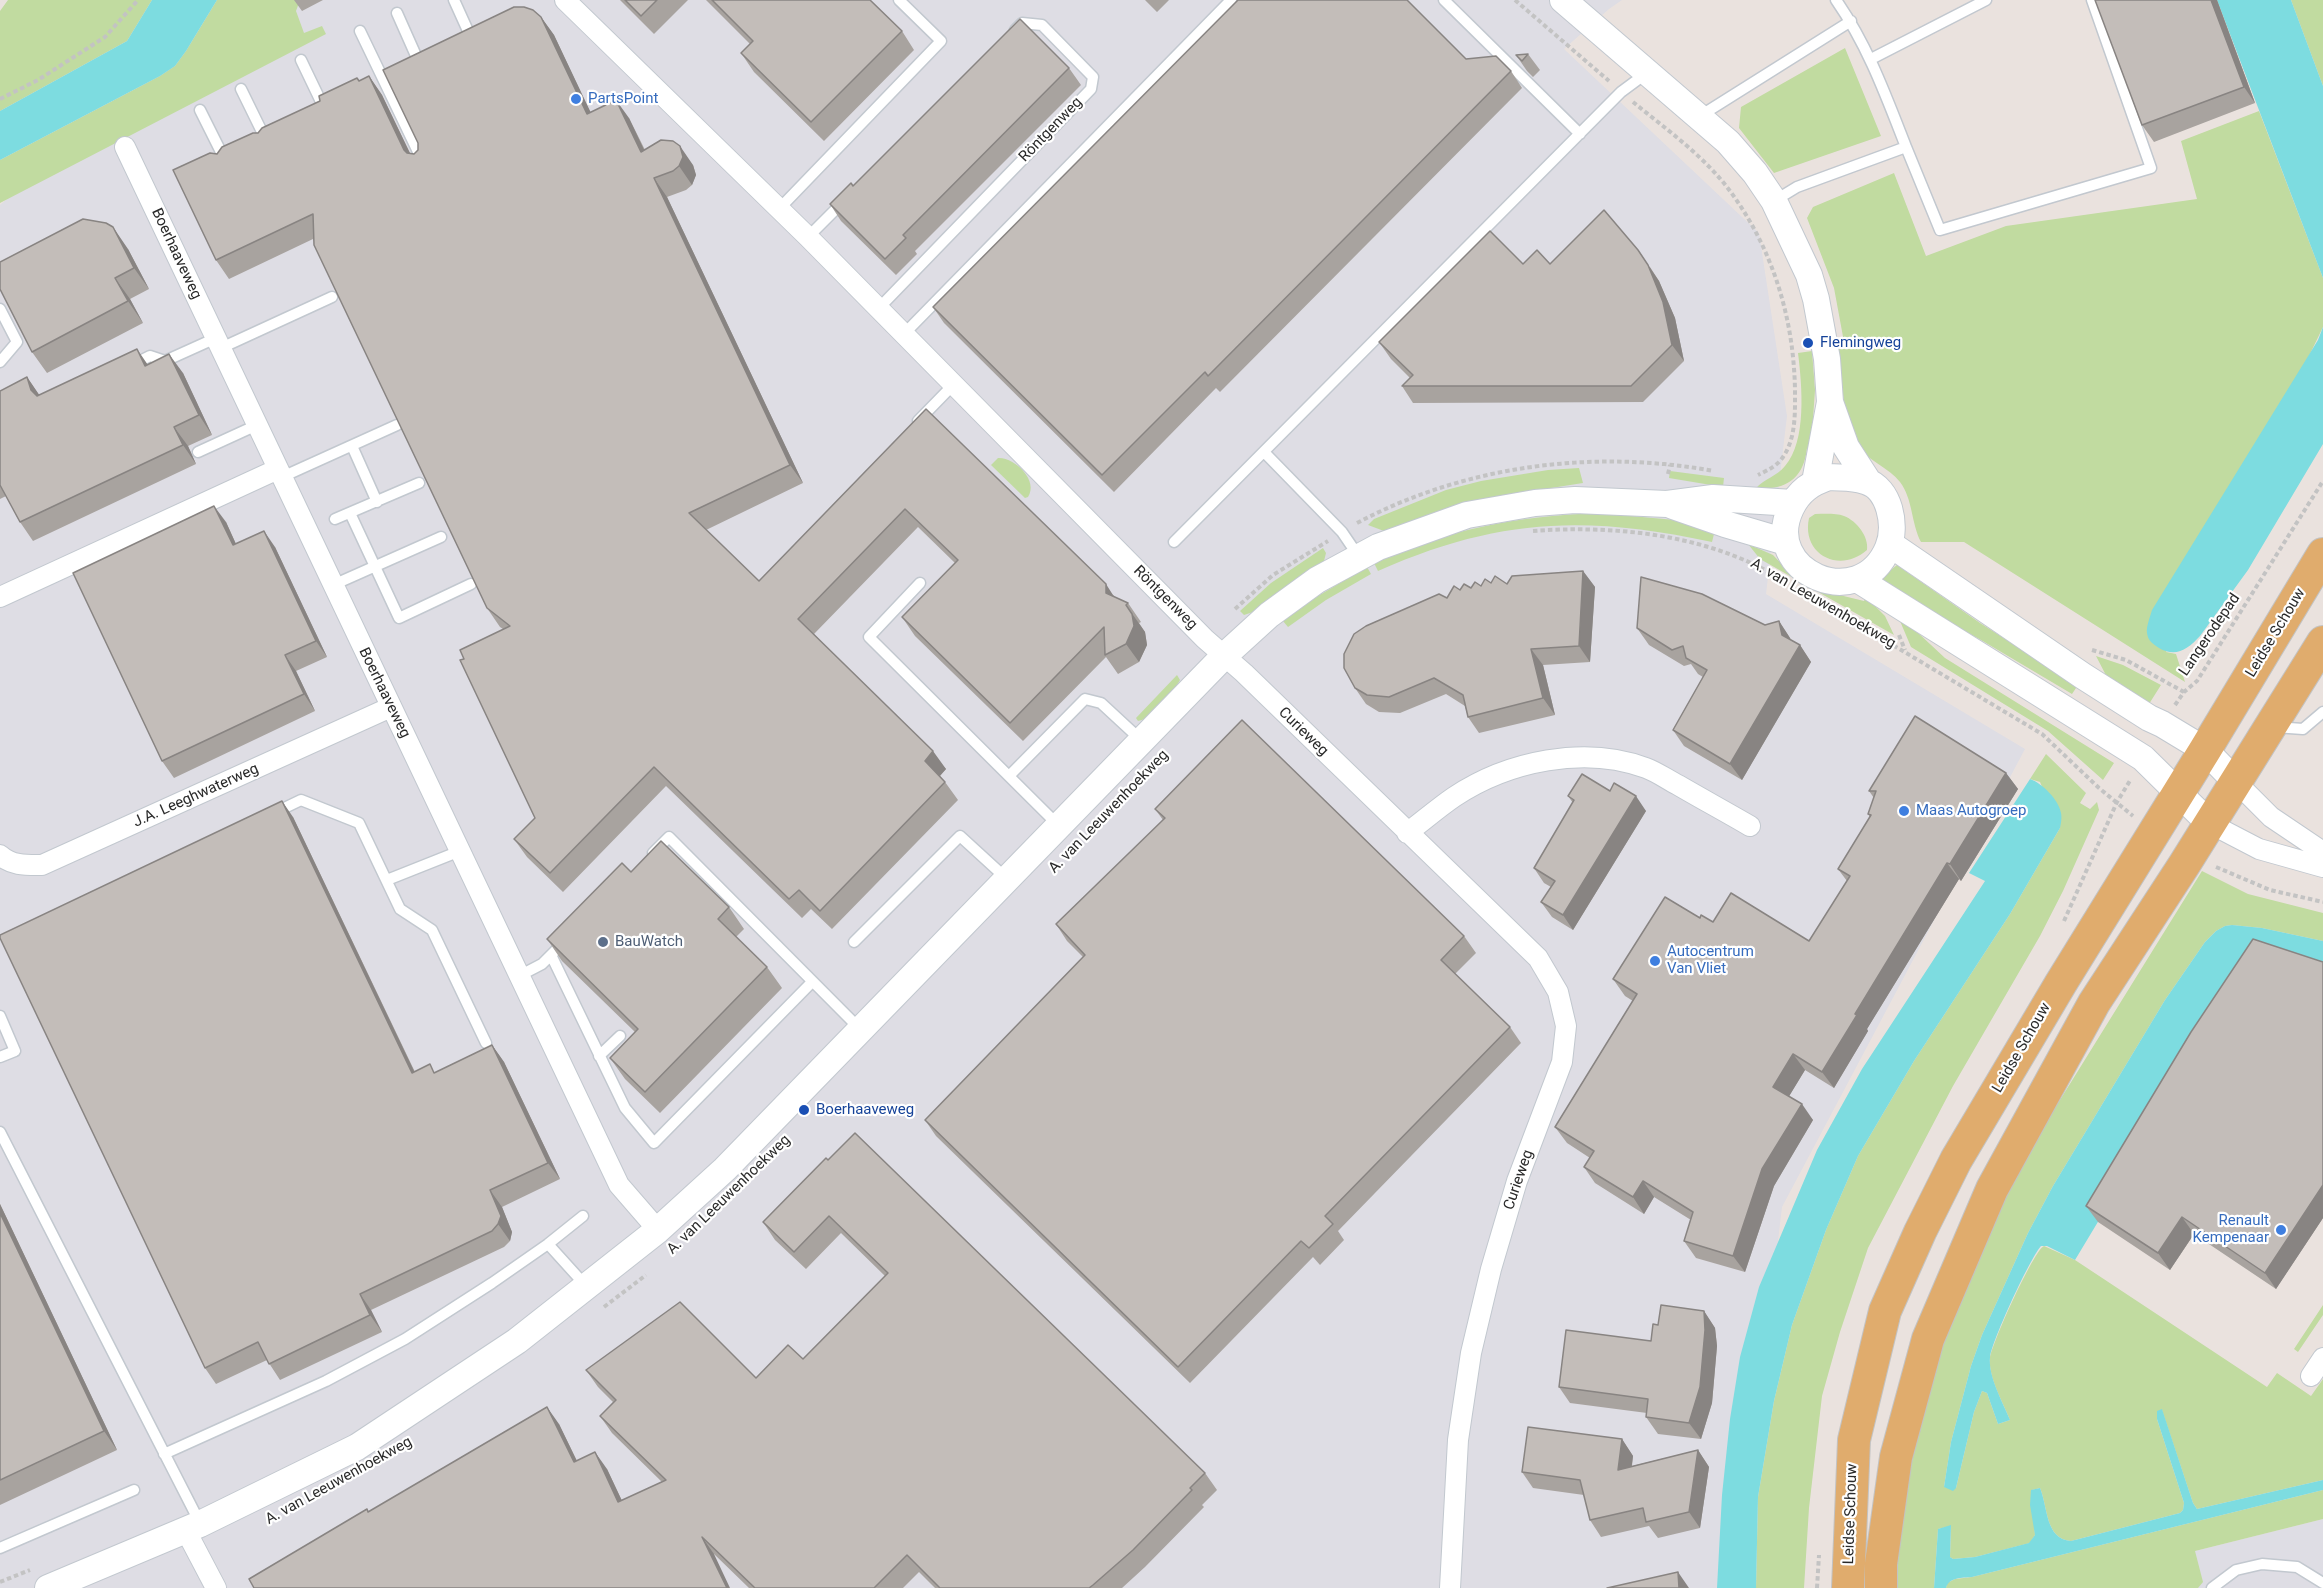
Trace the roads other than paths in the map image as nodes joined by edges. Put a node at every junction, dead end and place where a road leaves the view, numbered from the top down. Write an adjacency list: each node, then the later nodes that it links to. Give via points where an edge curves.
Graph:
1 (454, 0): 14 (lane)
2 (564, 0): 31 (street, Röntgenweg)
3 (899, 0): 31 (lane, via 941,41)
4 (1231, 0): 36 (lane)
5 (1444, 0): 23 (lane)
6 (1836, 0): 11 (lane)
7 (1986, 0): 15 (lane)
8 (2092, 0): 26 (lane, via 2151,168 1940,230)
9 (1572, 4): 18 (street)
10 (397, 13): 17 (lane)
11 (1851, 21): 15 (lane); 22 (lane)
12 (360, 31): 28 (lane)
13 (1005, 40): 34 (lane, Röntgenweg, via 1022,23 1042,25 1093,77 1091,89)
14 (473, 43)
15 (1871, 59): 26 (lane)
16 (301, 60): 21 (lane)
17 (421, 68)
18 (1648, 72): 22 (street); 23 (lane)
19 (241, 89): 24 (lane)
20 (200, 110): 27 (lane)
21 (325, 111)
22 (1700, 116): 30 (street, via 1728,142)
23 (1580, 134): 47 (lane)
24 (268, 144)
25 (125, 147): 37 (street, Boerhaaveweg)
26 (1906, 147): 30 (lane, via 1797,187)
27 (227, 165)
28 (424, 165)
29 (849, 196): 32 (lane)
30 (1774, 201): 41 (street, via 1795,242 1816,299)
31 (779, 209): 32 (street, Röntgenweg)
32 (808, 237): 34 (street, Röntgenweg)
33 (332, 297): 37 (lane)
34 (879, 308): 36 (street, Röntgenweg)
35 (0, 309): 38 (lane, via 17,342)
36 (904, 334): 40 (street, Röntgenweg)
37 (218, 343): 39 (lane, via 165,361 150,356); 42 (street, Boerhaaveweg)
38 (0, 362)
39 (120, 371)
40 (954, 384): 44 (lane); 70 (street, Röntgenweg)
41 (1830, 402): 49 (street, via 1846,447); 50 (street)
42 (257, 425): 46 (lane); 48 (street, Boerhaaveweg)
43 (397, 425): 45 (lane)
44 (913, 427)
45 (352, 446): 48 (lane); 52 (lane)
46 (198, 452)
47 (1264, 452): 58 (lane); 62 (lane, via 1342,532)
48 (280, 473): 66 (street, Boerhaaveweg); 68 (street)
49 (1868, 481): 50 (street, via 1829,477); 60 (street, via 1890,508)
50 (1815, 482): 53 (street)
51 (419, 483): 52 (lane)
52 (377, 502): 55 (lane)
53 (1793, 503): 54 (street, A. van Leeuwenhoekweg, via 1713,498); 59 (street, via 1787,515)
54 (1667, 504): 59 (street, A. van Leeuwenhoekweg); 62 (street, A. van Leeuwenhoekweg, via 1575,500 1499,508 1426,529)
55 (350, 513): 56 (lane); 63 (lane)
56 (336, 519)
57 (441, 537): 63 (lane)
58 (1174, 542)
59 (1786, 542): 64 (street, via 1796,561 1813,576 1827,581)
60 (1890, 544): 64 (street, via 1877,565); 75 (street, via 2083,676)
61 (2323, 554): 75 (main road, Leidse Schouw)
62 (1359, 557): 70 (street, A. van Leeuwenhoekweg, via 1317,580)
63 (375, 567): 66 (lane); 67 (lane, via 399,618)
64 (1857, 579): 78 (street, via 2143,758)
65 (920, 583): 76 (lane, via 868,637)
66 (333, 585): 71 (street, Boerhaaveweg)
67 (471, 585)
68 (2, 591)
69 (2323, 642): 73 (main road)
70 (1224, 656): 74 (street, A. van Leeuwenhoekweg); 83 (street, Curieweg)
71 (391, 707): 84 (street, Boerhaaveweg); 86 (street, J.A. Leeghwaterweg, via 42,866 22,865)
72 (2323, 712): 73 (lane, via 2303,729)
73 (2271, 726): 77 (main road)
74 (1141, 741): 76 (lane, via 1101,703 1084,699); 81 (street, A. van Leeuwenhoekweg)
75 (2205, 750): 77 (street); 78 (main road, Leidse Schouw)
76 (1009, 776): 81 (lane)
77 (2236, 782): 80 (main road); 85 (street, via 2271,817)
78 (2179, 793): 80 (street); 117 (main road, Leidse Schouw, via 1956,1160 1885,1311 1854,1440)
79 (259, 820): 90 (lane, via 301,800 359,823)
80 (2209, 823): 88 (street, via 2259,849); 118 (main road, via 2094,1003 1992,1189 1959,1264 1928,1339 1896,1458)
81 (1059, 826): 89 (street, A. van Leeuwenhoekweg)
82 (1750, 826): 83 (street, via 1647,768 1610,758 1573,757 1540,762 1481,782 1455,796)
83 (1407, 833): 116 (street, Curieweg, via 1538,958 1558,992 1566,1026 1562,1062 1517,1181 1471,1353 1458,1440)
84 (460, 851): 90 (lane); 94 (street, Boerhaaveweg)
85 (2323, 852)
86 (0, 855)
87 (644, 862): 95 (lane, via 669,837)
88 (2323, 867)
89 (1007, 879): 92 (lane, via 960,836); 97 (street, A. van Leeuwenhoekweg)
90 (387, 880): 99 (lane, via 400,909 432,930)
91 (576, 930): 93 (lane)
92 (854, 942)
93 (551, 955): 94 (lane); 100 (lane)
94 (519, 976): 104 (street, Boerhaaveweg, via 619,1185)
95 (812, 982): 97 (lane); 100 (lane, via 654,1143 625,1108)
96 (0, 1016): 101 (lane, via 15,1051)
97 (860, 1029): 104 (street, A. van Leeuwenhoekweg, via 725,1168)
98 (620, 1036): 100 (lane)
99 (486, 1043)
100 (599, 1056)
101 (0, 1057)
102 (0, 1132): 109 (lane)
103 (583, 1216): 105 (lane)
104 (658, 1230): 106 (street, A. van Leeuwenhoekweg)
105 (548, 1244): 106 (lane); 109 (lane, via 405,1339 326,1381)
106 (587, 1287): 111 (street, A. van Leeuwenhoekweg, via 517,1341 357,1447)
107 (2323, 1358): 108 (street)
108 (2311, 1376)
109 (164, 1454): 111 (lane)
110 (135, 1490): 112 (lane)
111 (193, 1527): 113 (street, A. van Leeuwenhoekweg); 115 (street)
112 (0, 1548)
113 (41, 1578)
114 (2323, 1583): 119 (lane, via 2297,1567 2262,1564 2236,1570)
115 (216, 1588)
116 (1449, 1588)
117 (1848, 1588)
118 (1881, 1588)
119 (2212, 1588)

